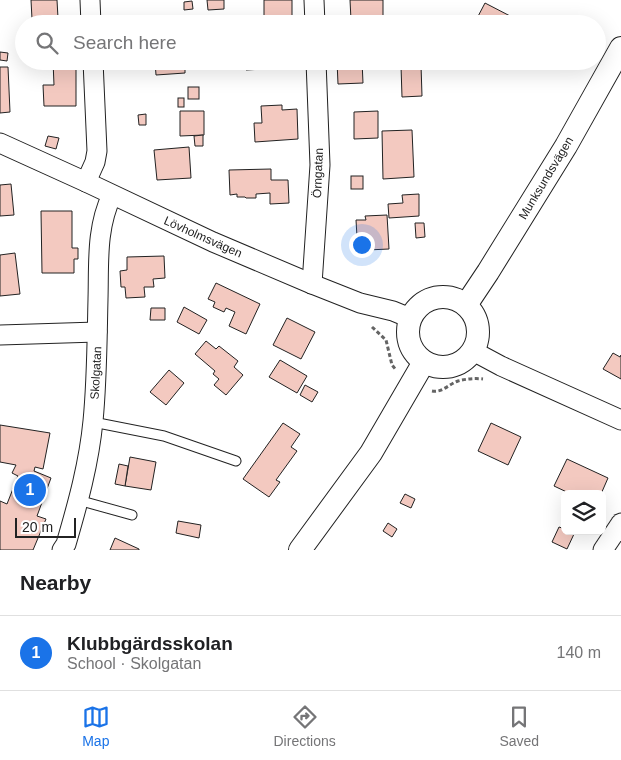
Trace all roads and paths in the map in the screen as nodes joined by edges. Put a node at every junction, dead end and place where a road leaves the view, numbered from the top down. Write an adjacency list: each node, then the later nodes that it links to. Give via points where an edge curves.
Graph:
1 (90, 0): 3 (street)
2 (314, 0): 4 (street)
3 (91, 15)
4 (315, 15)
5 (621, 48): 12 (street, Munksundsvägen, via 566,146)
6 (93, 70): 9 (street, via 97,151)
7 (316, 70): 11 (street, Örngatan, via 320,165)
8 (0, 143): 9 (street, Lövholmsvägen)
9 (86, 182): 10 (street, Lövholmsvägen)
10 (112, 195): 11 (street, Lövholmsvägen); 14 (street, Skolgatan, via 103,216 100,243)
11 (312, 284): 13 (street, Lövholmsvägen)
12 (466, 305): 13 (street, via 454,298 437,297 422,303); 16 (street, via 478,326)
13 (410, 318): 17 (street, via 409,343)
14 (97, 332): 15 (street); 19 (street, Skolgatan)
15 (0, 336)
16 (473, 351): 17 (street, via 464,361 448,368 437,368); 18 (street)
17 (424, 362): 25 (street, via 372,452)
18 (621, 420)
19 (93, 422): 20 (lane, via 164,436); 21 (street, Skolgatan, via 85,477)
20 (236, 461)
21 (78, 500): 22 (lane); 24 (street, Skolgatan)
22 (132, 515)
23 (621, 524): 26 (street)
24 (62, 550)
25 (300, 550)
26 (603, 550)

